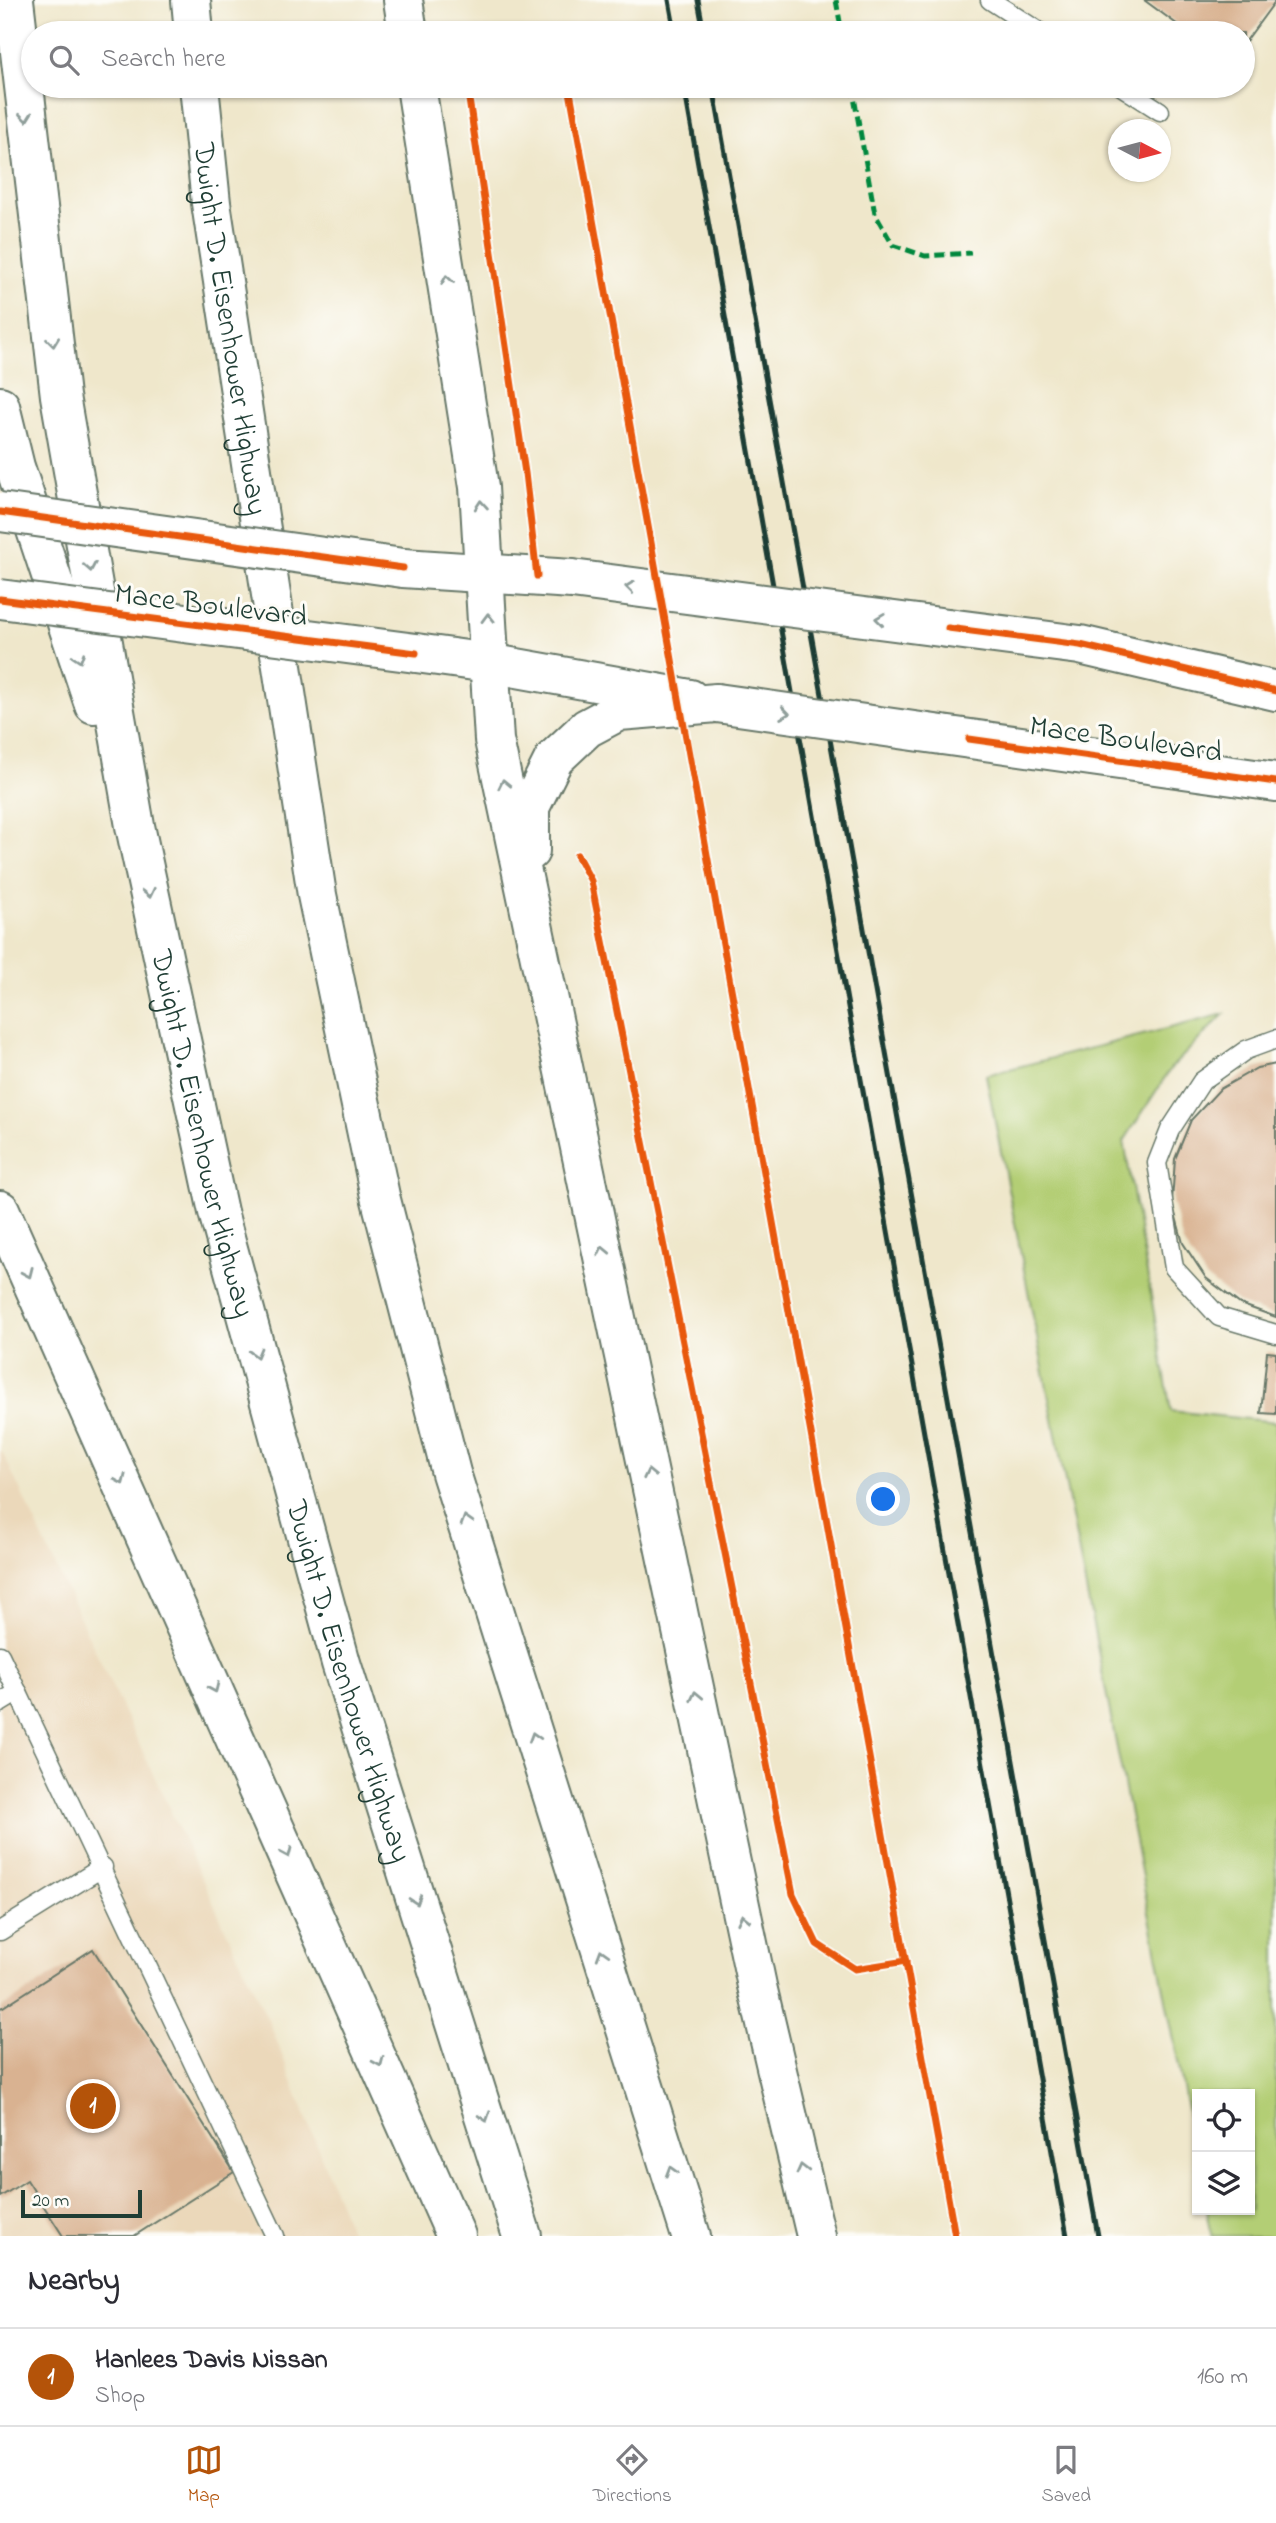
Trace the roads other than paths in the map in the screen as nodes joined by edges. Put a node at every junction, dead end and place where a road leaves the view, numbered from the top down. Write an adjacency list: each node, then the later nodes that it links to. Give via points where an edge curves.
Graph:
1 (14, 0): 8 (main road, Dwight D. Eisenhower Highway, one-way to 8)
2 (191, 0): 5 (main road)
3 (403, 0): 6 (main road)
4 (990, 0): 7 (lane)
5 (193, 21)
6 (406, 21)
7 (1022, 21)
8 (21, 60)
9 (25, 98): 22 (main road, Dwight D. Eisenhower Highway, one-way to 22, via 60,396)
10 (200, 98): 35 (main road, Dwight D. Eisenhower Highway, one-way to 10, via 451,1473 380,1196 317,895 211,203)
11 (418, 98): 16 (main road, one-way to 11, via 479,487)
12 (1140, 98): 13 (lane)
13 (1160, 111)
14 (0, 406): 22 (main road, one-way to 22, via 15,467)
15 (0, 512): 16 (main road, Mace Boulevard, bridge, via 402,568)
16 (486, 573): 18 (main road, one-way to 16); 19 (main road, Mace Boulevard, one-way to 16, bridge, via 1080,645 572,579)
17 (0, 599): 18 (main road, Mace Boulevard, bridge)
18 (489, 663): 20 (main road, Mace Boulevard); 23 (main road, one-way to 18, via 493,733)
19 (1276, 691)
20 (717, 703): 21 (main road, Mace Boulevard, one-way to 21, bridge); 23 (main road, via 619,711 587,728 554,759 530,807)
21 (1276, 782)
22 (135, 826): 34 (main road, Dwight D. Eisenhower Highway, one-way to 34, via 218,1212 334,1636)
23 (529, 899): 36 (main road, one-way to 23, via 757,1986)
24 (1276, 1039): 26 (lane, via 1246,1050 1202,1081 1170,1130 1157,1163 1174,1268 1219,1317)
25 (0, 1210): 33 (main road, one-way to 33)
26 (1276, 1334)
27 (0, 1655): 28 (lane)
28 (18, 1692): 29 (lane); 30 (lane)
29 (0, 1703)
30 (103, 1867): 31 (lane); 32 (lane)
31 (0, 1931)
32 (275, 2236)
33 (456, 2236)
34 (522, 2236)
35 (691, 2236)
36 (816, 2236)

